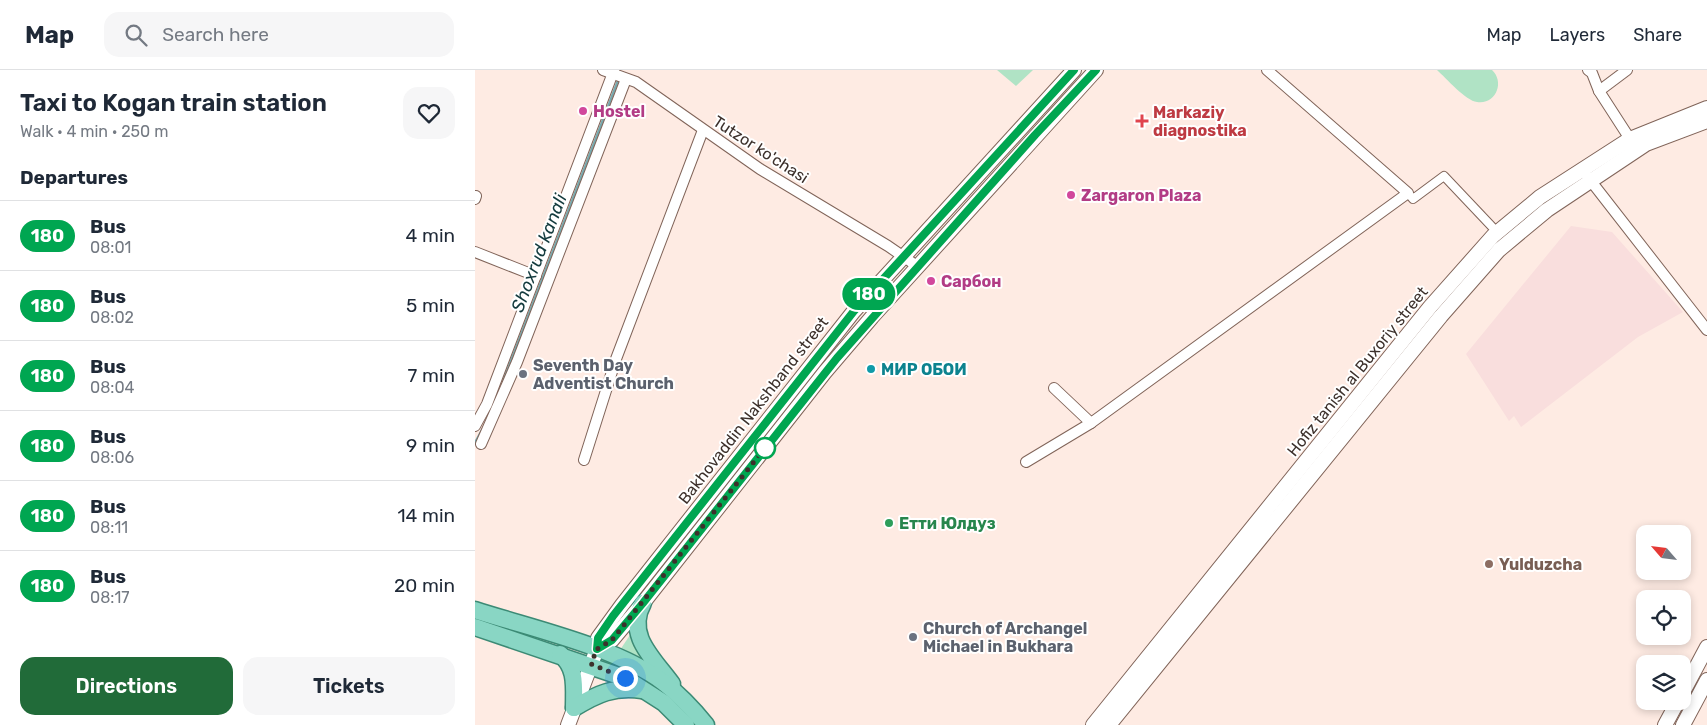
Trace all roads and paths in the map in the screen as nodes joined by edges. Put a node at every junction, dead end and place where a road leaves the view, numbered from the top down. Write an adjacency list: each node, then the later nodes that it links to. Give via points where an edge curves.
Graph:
1 (1074, 70): 18 (main road, Bakhovaddin Nakshband street)
2 (1096, 70): 19 (main road, Bakhovaddin Nakshband street)
3 (1267, 70): 15 (street)
4 (1588, 70): 8 (street)
5 (1627, 70): 8 (street)
6 (609, 71): 7 (street, Tutzor ko'chasi); 20 (street)
7 (625, 79): 11 (street, Tutzor ko'chasi, via 636,82); 25 (street, via 517,362)
8 (1599, 91): 12 (street)
9 (1707, 108): 12 (main road, Hofiz tanish al Buxoriy street)
10 (1707, 121): 12 (main road)
11 (703, 130): 18 (street, Tutzor ko'chasi); 26 (street, via 616,358)
12 (1638, 139): 13 (main road, Hofiz tanish al Buxoriy street); 14 (main road, Hofiz tanish al Buxoriy street)
13 (1582, 169): 14 (street); 16 (main road, Hofiz tanish al Buxoriy street, via 1521,211)
14 (1591, 181): 21 (street); 31 (main road, Hofiz tanish al Buxoriy street, via 1547,210 1499,250)
15 (1408, 193): 16 (street, via 1413,199 1444,176); 23 (street)
16 (1497, 232): 31 (main road, Hofiz tanish al Buxoriy street, via 1430,306)
17 (475, 252): 20 (street)
18 (902, 256): 19 (street, Tutzor ko'chasi); 34 (main road, Bakhovaddin Nakshband street, via 841,327 621,605 598,638)
19 (917, 266): 28 (main road, Bakhovaddin Nakshband street, via 825,372)
20 (535, 276): 24 (street, via 487,404)
21 (1707, 330)
22 (1054, 388): 23 (street)
23 (1091, 424): 27 (street)
24 (475, 426)
25 (481, 444)
26 (584, 460)
27 (1026, 462)
28 (643, 603): 34 (main road, Bakhovaddin Nakshband street); 38 (main road, via 637,614 638,636)
29 (475, 610): 34 (main road)
30 (475, 627): 33 (main road)
31 (1178, 629): 44 (main road, Hofiz tanish al Buxoriy street); 45 (main road, Hofiz tanish al Buxoriy street)
32 (1707, 647): 35 (main road)
33 (560, 654): 34 (main road); 39 (main road, via 567,660 574,677)
34 (594, 657): 37 (main road); 38 (main road, via 617,656); 39 (main road, Bakhovaddin Nakshband street)
35 (1691, 677)
36 (1707, 680): 47 (main road)
37 (648, 691): 39 (main road, via 622,688 601,692); 42 (main road)
38 (681, 696): 43 (main road)
39 (574, 708): 41 (main road, Bakhovaddin Nakshband street)
40 (1673, 710): 46 (main road)
41 (568, 725)
42 (686, 725)
43 (706, 725)
44 (1093, 725)
45 (1109, 725)
46 (1665, 725)
47 (1683, 725)

